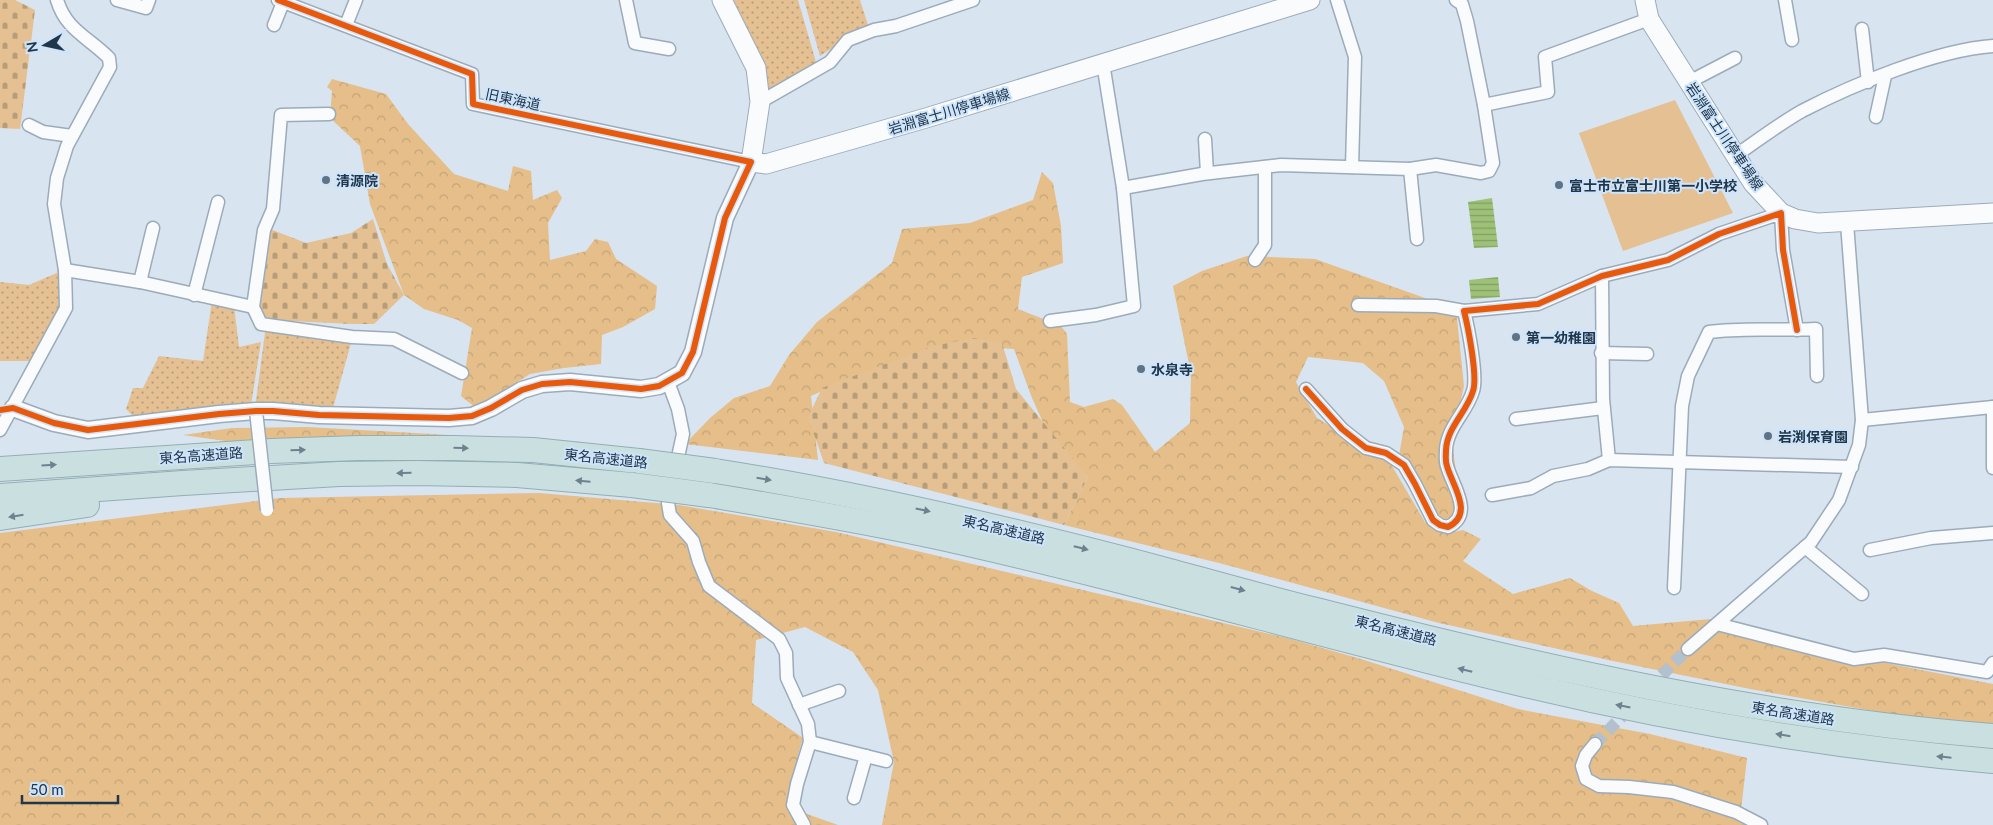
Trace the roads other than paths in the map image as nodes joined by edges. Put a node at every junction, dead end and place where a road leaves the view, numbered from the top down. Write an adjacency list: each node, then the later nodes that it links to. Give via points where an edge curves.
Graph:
1 (57, 0): 31 (street, via 65,20 109,58 110,68)
2 (117, 0): 3 (street, via 146,8)
3 (149, 0)
4 (356, 0): 15 (street)
5 (626, 0): 20 (street, via 634,43)
6 (722, 0): 26 (main road, via 754,61)
7 (973, 0): 26 (street, via 848,40 830,62)
8 (1310, 0): 22 (main road, 岩淵富士川停車場線)
9 (1337, 0): 36 (street, via 1355,57)
10 (1456, 0): 27 (street, via 1462,4 1467,22)
11 (1645, 0): 14 (main road, 岩淵富士川停車場線)
12 (1785, 0): 18 (street)
13 (282, 1): 15 (street, 旧東海道); 16 (street)
14 (1650, 19): 24 (main road, 岩淵富士川停車場線); 27 (street, via 1545,57 1548,92)
15 (346, 25): 34 (street, 旧東海道, via 472,74 473,104)
16 (274, 26)
17 (1862, 29): 25 (street)
18 (1792, 40)
19 (1993, 46): 23 (street, via 1946,55)
20 (669, 49)
21 (1735, 58): 24 (street)
22 (1103, 63): 34 (main road, 岩淵富士川停車場線, via 798,156 766,164); 39 (street)
23 (1884, 76): 25 (street); 29 (street)
24 (1689, 82): 33 (main road, 岩淵富士川停車場線)
25 (1868, 82): 33 (street, via 1802,112)
26 (760, 102): 34 (main road)
27 (1484, 105): 37 (street, via 1493,164 1489,170 1480,174 1436,165)
28 (329, 114): 52 (street, via 281,115 273,210 264,230)
29 (1876, 117)
30 (29, 125): 31 (street, via 43,132)
31 (72, 136): 47 (street, via 57,178 54,204)
32 (1205, 139): 38 (street)
33 (1735, 156): 41 (main road, 岩淵富士川停車場線, via 1753,183)
34 (751, 162): 60 (street, via 725,218 692,352 682,373)
35 (1265, 167): 36 (street); 38 (street); 46 (street, via 1265,245)
36 (1352, 167): 37 (street)
37 (1410, 169): 45 (street)
38 (1206, 173): 39 (street)
39 (1123, 188): 54 (street, via 1134,306)
40 (218, 202): 50 (street)
41 (1781, 213): 43 (main road, 岩淵富士川停車場線, via 1818,223); 48 (street, via 1719,234 1668,260); 55 (street, via 1783,250)
42 (1993, 213): 43 (main road, 岩淵富士川停車場線)
43 (1847, 223): 67 (street)
44 (153, 228): 49 (street)
45 (1417, 239)
46 (1255, 260)
47 (65, 270): 49 (street); 64 (street, via 66,308)
48 (1602, 276): 53 (street, via 1538,304); 56 (street)
49 (140, 282): 50 (street)
50 (194, 294): 52 (street)
51 (1358, 305): 53 (street, via 1436,306)
52 (253, 307): 58 (street, via 261,324 352,337 394,338)
53 (1464, 311): 61 (street, via 1475,379 1473,391 1450,432 1446,448 1446,465 1460,498 1461,511 1455,524 1448,527 1433,520 1404,465 1386,453 1366,448 1342,429)
54 (1050, 321)
55 (1797, 330): 59 (street, via 1816,329); 70 (street, via 1709,332 1688,376 1682,406)
56 (1601, 353): 57 (street); 63 (street)
57 (1647, 354)
58 (462, 373)
59 (1818, 376)
60 (668, 382): 65 (street, via 641,389 570,382 542,384 522,390 472,416 449,418); 88 (street, via 683,434 668,503 670,515 693,541 709,586 779,639 786,652 788,678)
61 (1306, 389)
62 (1993, 407): 67 (street); 73 (street)
63 (1603, 408): 66 (street); 69 (street)
64 (6, 409): 65 (street, via 88,430); 68 (street)
65 (256, 412): 77 (street, bridge)
66 (1516, 418)
67 (1862, 420): 71 (street)
68 (0, 430)
69 (1608, 460): 70 (street); 75 (street, via 1588,469 1554,476 1531,488)
70 (1680, 462): 71 (street); 82 (street)
71 (1852, 467): 80 (street, via 1839,500)
72 (4, 468): 89 (highway, 東名高速道路, one-way to 89, bridge, via 271,451 453,448 533,450 715,471 950,516 1342,617 1623,683 1854,722)
73 (1993, 468)
74 (254, 479): 76 (highway, 東名高速道路); 78 (highway, one-way to 78); 94 (highway, 東名高速道路, one-way to 74, bridge, via 1851,746 1616,705 945,539 843,517 708,495 517,475 339,474)
75 (1492, 495)
76 (0, 496)
77 (267, 510)
78 (0, 518)
79 (1993, 533): 81 (street, via 1931,538)
80 (1805, 547): 83 (street); 84 (street)
81 (1870, 550)
82 (1674, 588)
83 (1862, 594)
84 (1717, 624): 85 (street); 86 (street, via 1854,659 1884,655 1988,672)
85 (1688, 648)
86 (1993, 663)
87 (839, 691): 88 (street)
88 (799, 705): 90 (street, via 808,724)
89 (1993, 736)
90 (810, 742): 92 (street); 96 (street, via 796,784 793,805)
91 (1595, 744): 97 (street, via 1582,766 1586,779 1599,786 1673,792 1736,812)
92 (866, 756): 93 (street); 95 (street)
93 (886, 761)
94 (1993, 761)
95 (854, 798)
96 (804, 825)
97 (1761, 825)

